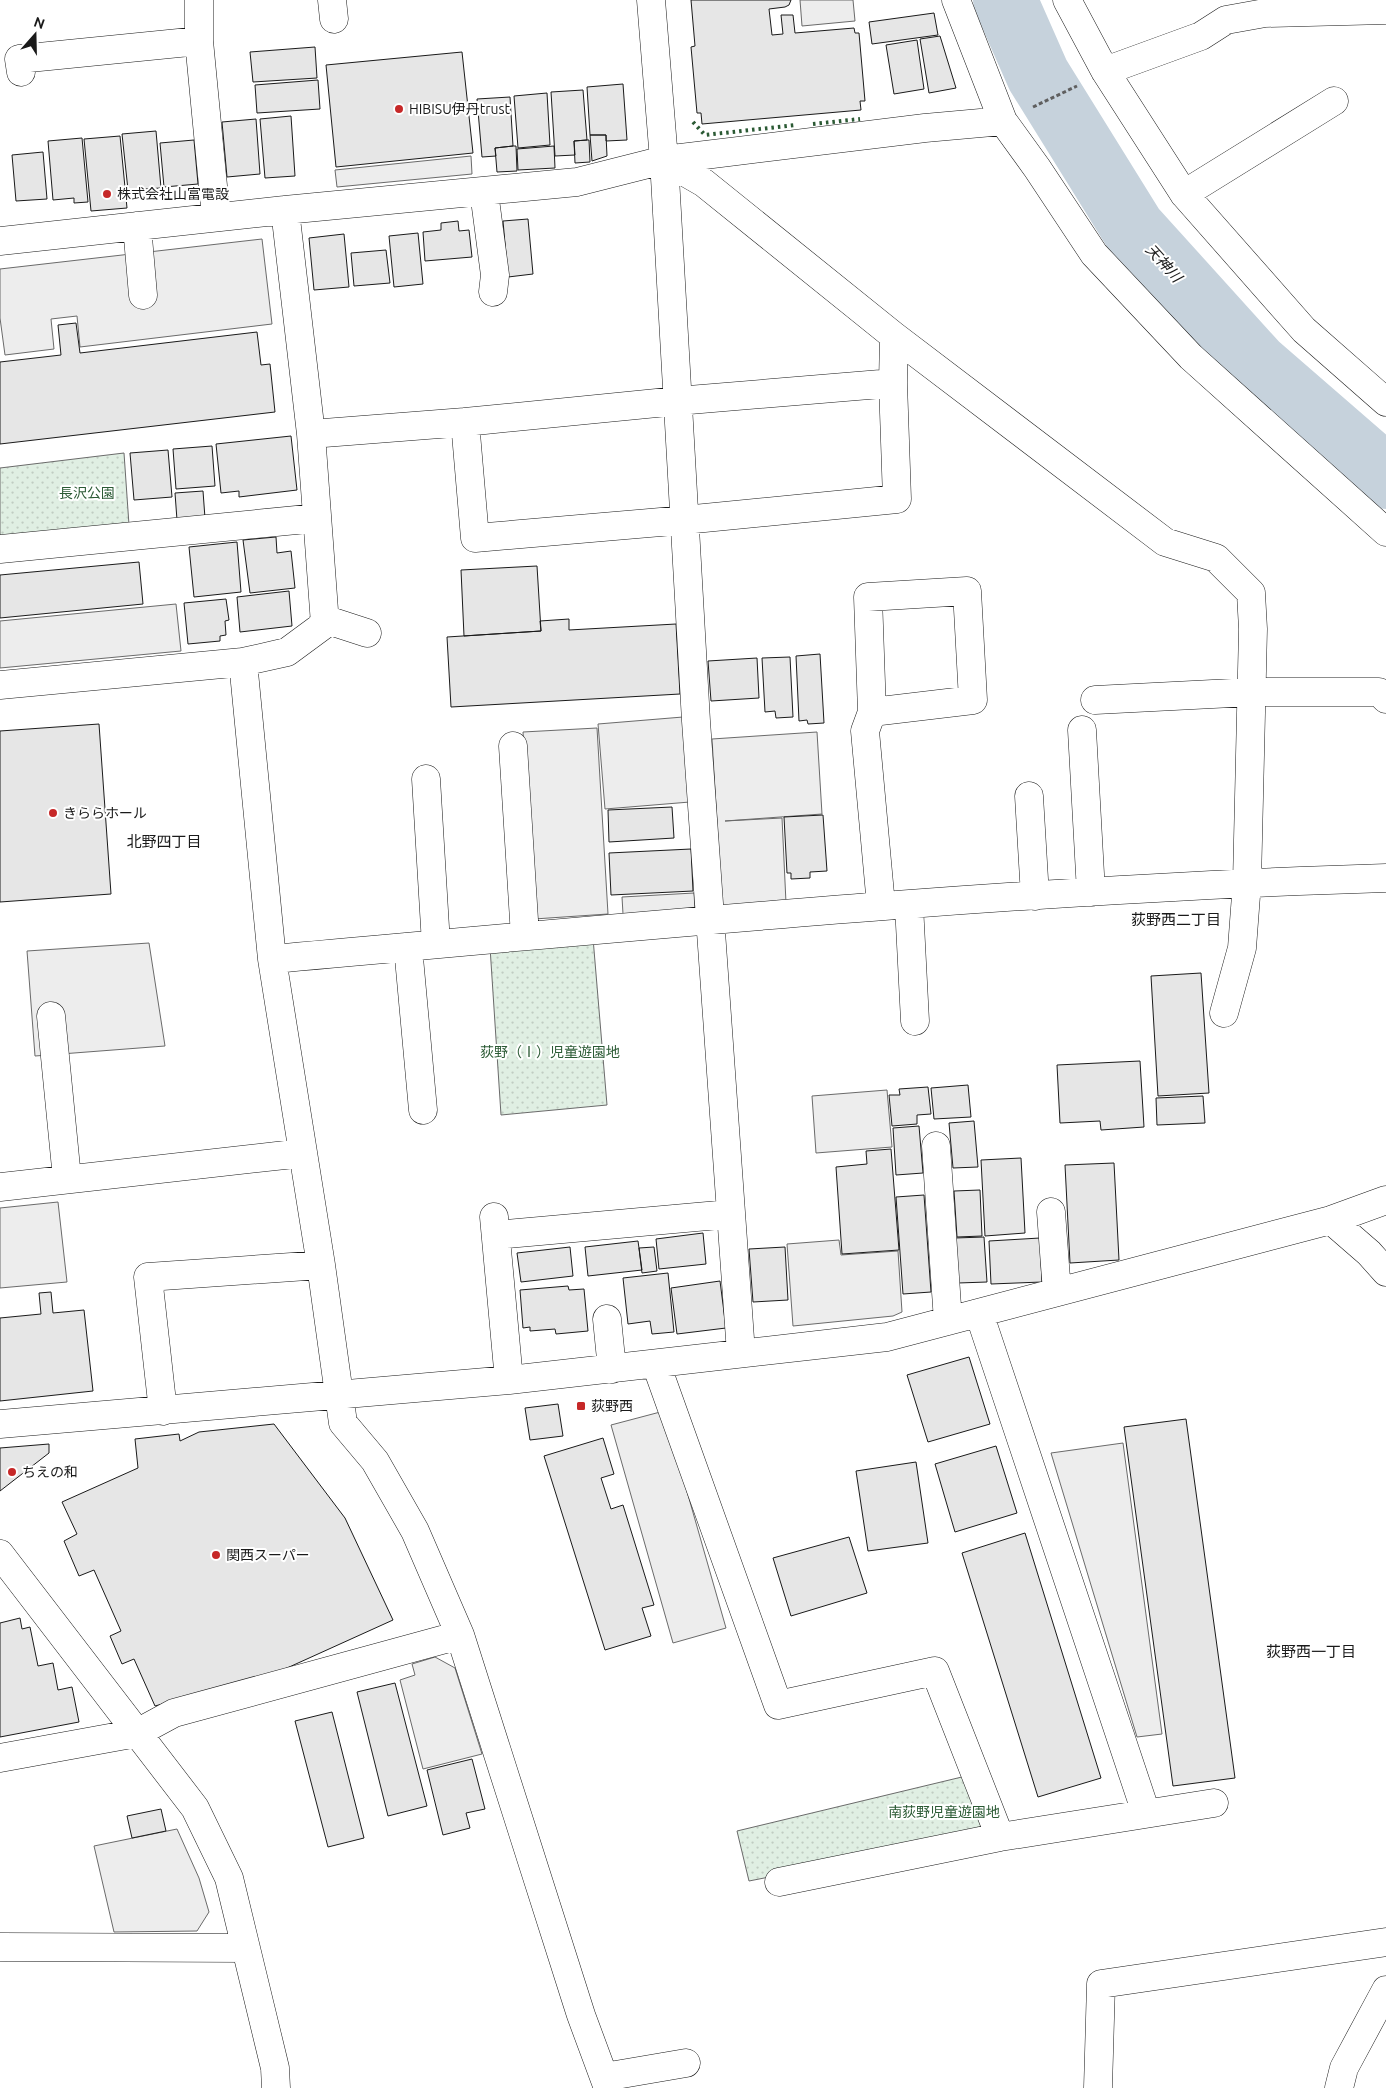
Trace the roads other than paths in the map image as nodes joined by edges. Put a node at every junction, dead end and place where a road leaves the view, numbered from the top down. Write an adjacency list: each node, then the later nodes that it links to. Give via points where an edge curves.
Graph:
1 (199, 0): 8 (street)
2 (651, 0): 13 (street)
3 (956, 0): 12 (street)
4 (1067, 0): 10 (street)
5 (1348, 5): 6 (street, via 1265,14); 7 (street)
6 (1222, 10): 10 (street, via 1201,36)
7 (1386, 10)
8 (199, 41): 9 (street); 17 (street)
9 (19, 60)
10 (1094, 76): 15 (street)
11 (1334, 101): 15 (street)
12 (1003, 121): 13 (street); 30 (street, via 1094,254 1191,357)
13 (664, 160): 14 (street, via 577,182); 22 (street, via 704,183); 24 (street)
14 (484, 192): 16 (street); 20 (street, via 495,275)
15 (1184, 194): 25 (street, via 1304,330)
16 (285, 210): 17 (street); 27 (street)
17 (216, 218): 18 (street)
18 (137, 226): 19 (street); 21 (street)
19 (0, 241)
20 (493, 292)
21 (143, 294)
22 (894, 336): 23 (street); 36 (street, via 1165,542 1216,558 1251,592)
23 (893, 383): 24 (street); 29 (street, via 897,498)
24 (677, 402): 26 (street); 29 (street)
25 (1386, 402)
26 (465, 422): 27 (street); 29 (street, via 475,538)
27 (312, 434): 28 (street)
28 (318, 518): 31 (street); 32 (street)
29 (684, 520): 50 (street)
30 (1386, 532)
31 (0, 549)
32 (324, 619): 33 (street); 34 (street, via 325,624 287,652)
33 (367, 633)
34 (243, 662): 35 (street); 54 (street)
35 (0, 685)
36 (1252, 692): 37 (street, via 1379,692); 38 (street); 45 (street)
37 (1386, 699)
38 (1095, 700)
39 (872, 712): 39 (street, via 974,700 967,591 868,597); 49 (street, via 865,732)
40 (1082, 730): 46 (street)
41 (513, 746): 51 (street)
42 (426, 779): 52 (street)
43 (1029, 796): 47 (street)
44 (1386, 878): 45 (street)
45 (1247, 882): 46 (street); 55 (street, via 1242,948)
46 (1091, 892): 47 (street)
47 (1035, 896): 48 (street)
48 (909, 904): 49 (street); 57 (street)
49 (881, 905): 50 (street)
50 (710, 920): 51 (street); 65 (street)
51 (525, 936): 52 (street)
52 (436, 944): 53 (street)
53 (408, 947): 54 (street); 58 (street)
54 (272, 959): 60 (street)
55 (1224, 1013)
56 (51, 1016): 61 (street)
57 (915, 1021)
58 (423, 1110)
59 (936, 1146): 72 (street)
60 (303, 1152): 61 (street); 67 (street)
61 (67, 1178): 62 (street)
62 (0, 1187)
63 (1386, 1200): 66 (street)
64 (1051, 1212): 69 (street)
65 (730, 1214): 73 (street); 76 (street, via 495,1226)
66 (1331, 1220): 68 (street); 69 (street)
67 (321, 1265): 77 (street); 78 (street, via 148,1277)
68 (1386, 1272)
69 (1058, 1292): 70 (street)
70 (979, 1313): 72 (street); 85 (street)
71 (607, 1319): 75 (street)
72 (948, 1321): 73 (street, via 887,1337)
73 (741, 1353): 74 (street)
74 (656, 1364): 75 (street); 86 (street, via 778,1705 935,1671)
75 (612, 1369): 76 (street)
76 (509, 1380): 77 (street)
77 (338, 1395): 78 (street); 81 (street, via 343,1423 375,1461 414,1530)
78 (163, 1411): 79 (street)
79 (0, 1424)
80 (0, 1554): 82 (street)
81 (460, 1635): 82 (street, via 174,1713); 93 (street, via 580,2014)
82 (137, 1734): 83 (street); 90 (street, via 195,1808 229,1878)
83 (0, 1758)
84 (1214, 1803): 85 (street)
85 (1146, 1812): 86 (street)
86 (1000, 1836): 87 (street)
87 (779, 1882)
88 (1386, 1942): 95 (street, via 1101,1984)
89 (0, 1947): 90 (street)
90 (246, 1948): 94 (street, via 275,2068)
91 (1386, 1990): 96 (street, via 1344,2068)
92 (686, 2063): 93 (street)
93 (606, 2082)
94 (276, 2088)
95 (1098, 2088)
96 (1339, 2088)

